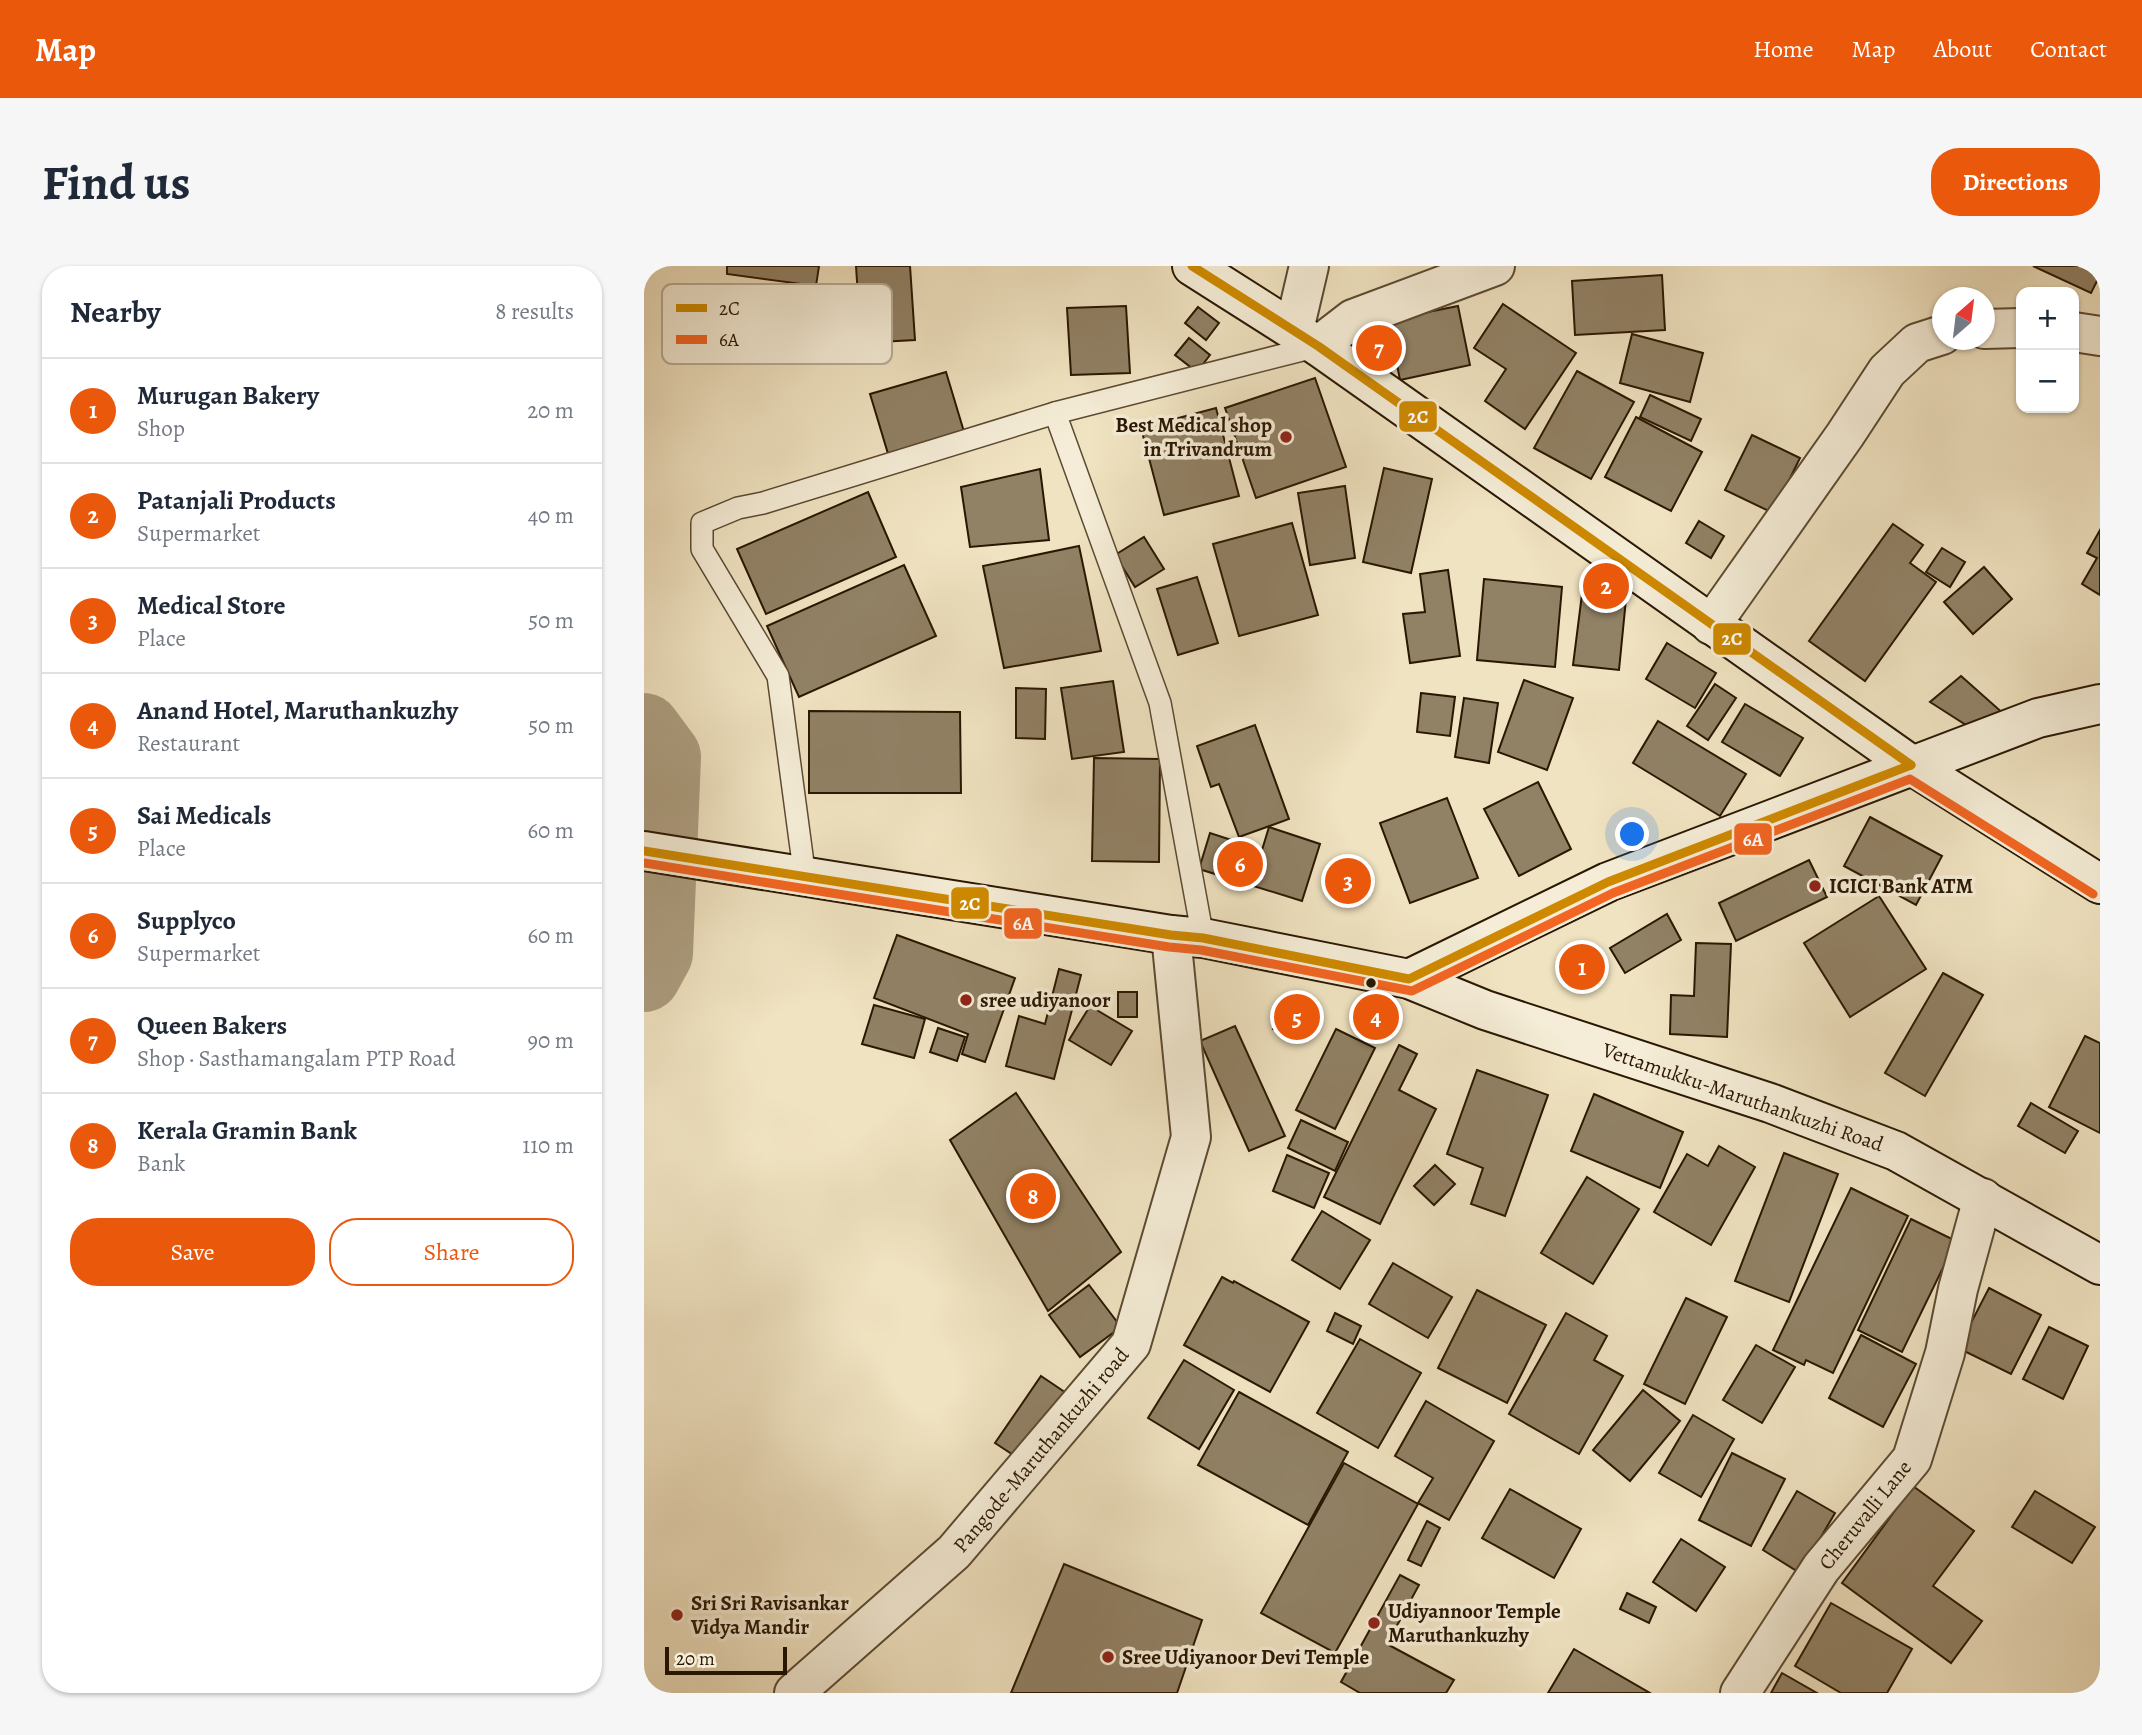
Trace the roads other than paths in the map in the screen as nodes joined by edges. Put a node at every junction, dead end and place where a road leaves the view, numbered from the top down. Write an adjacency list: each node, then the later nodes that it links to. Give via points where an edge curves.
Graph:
1 (1192, 266): 8 (main road)
2 (1309, 266): 8 (main road)
3 (1495, 266): 8 (main road)
4 (2016, 328): 5 (main road)
5 (1995, 329)
6 (2079, 333): 7 (main road)
7 (2100, 336)
8 (1306, 338): 10 (lane); 11 (main road)
9 (1932, 338): 11 (main road, via 1917,343 1887,371)
10 (1055, 413): 15 (lane, via 738,508 702,523 702,549 778,676); 17 (lane, via 1160,703)
11 (1711, 625): 13 (main road)
12 (2100, 704): 13 (main road, via 2038,718)
13 (1910, 765): 16 (main road); 18 (main road, via 1608,882)
14 (644, 851): 15 (main road, Vettamukku-Maruthankuzhi Road)
15 (793, 876): 17 (main road, Vettamukku-Maruthankuzhi Road)
16 (2100, 884)
17 (1187, 937): 18 (main road, Vettamukku-Maruthankuzhi Road); 21 (main road, Pangode-Maruthankuzhi road, via 1191,1138 1131,1344 954,1552)
18 (1409, 979): 19 (main road, Vettamukku-Maruthankuzhi Road, via 1485,1010 1770,1103 1896,1150)
19 (1983, 1198): 20 (main road, Vettamukku-Maruthankuzhi Road); 22 (main road, Cheruvalli Lane, via 1945,1353 1912,1459 1821,1568)
20 (2100, 1265)
21 (794, 1693)
22 (1740, 1693)

